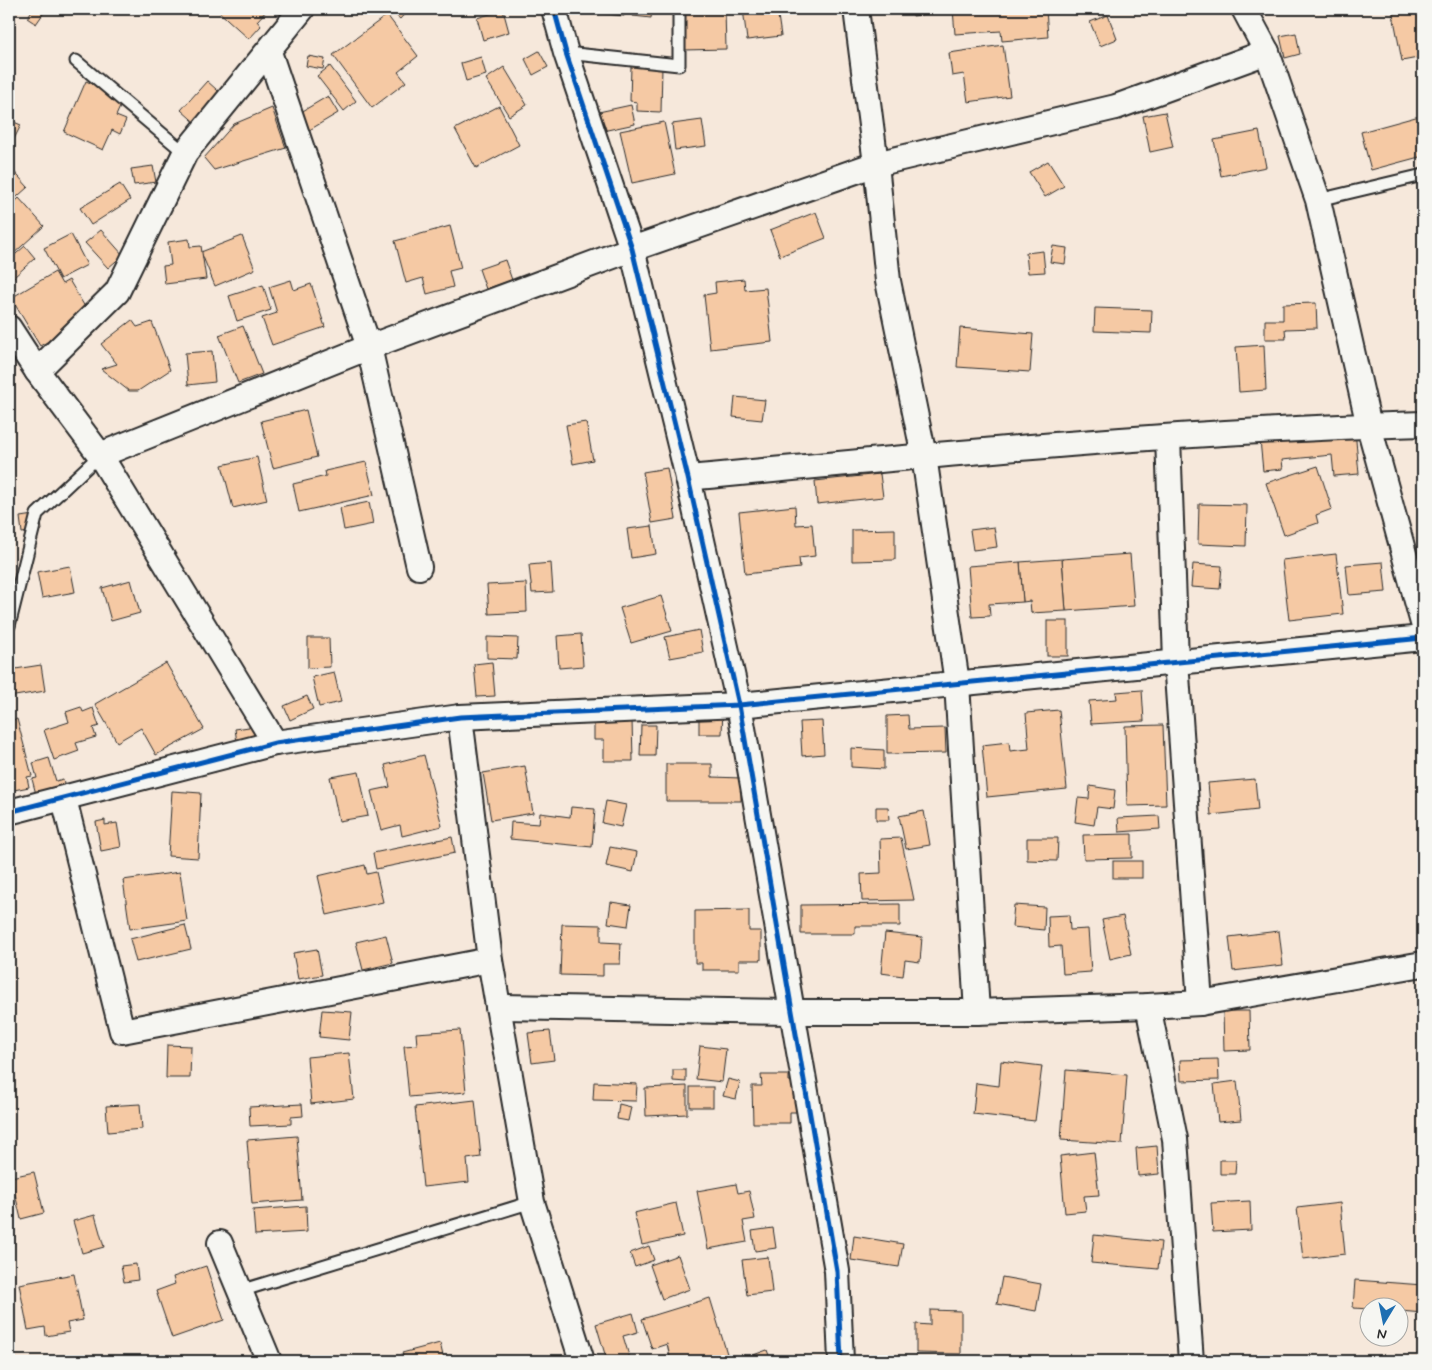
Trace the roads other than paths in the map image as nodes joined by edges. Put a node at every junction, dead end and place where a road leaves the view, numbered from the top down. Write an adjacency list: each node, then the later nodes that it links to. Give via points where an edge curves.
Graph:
1 (302, 9): 6 (street)
2 (554, 9): 8 (street)
3 (856, 9): 11 (street)
4 (1244, 9): 7 (street)
5 (679, 15): 8 (lane, via 679,65)
6 (269, 52): 10 (street); 16 (street)
7 (1267, 52): 11 (street, via 1116,107); 13 (street)
8 (566, 53): 14 (street)
9 (76, 61): 10 (lane)
10 (185, 153): 17 (street, via 118,292)
11 (876, 164): 14 (street); 22 (street, via 888,281)
12 (1423, 175): 13 (lane)
13 (1318, 200): 19 (street)
14 (632, 249): 16 (street); 23 (street)
15 (9, 328): 17 (street)
16 (369, 347): 21 (street); 24 (street)
17 (37, 372): 21 (street)
18 (1423, 424): 19 (street)
19 (1369, 426): 20 (street); 25 (street)
20 (1168, 437): 22 (street); 28 (street)
21 (100, 455): 26 (lane, via 37,514); 32 (street)
22 (924, 456): 23 (street); 29 (street)
23 (688, 478): 30 (street)
24 (419, 567)
25 (1423, 623)
26 (9, 626)
27 (1423, 638): 28 (street)
28 (1176, 661): 29 (street); 37 (street)
29 (957, 683): 30 (street); 41 (street)
30 (739, 705): 31 (street); 40 (street)
31 (460, 717): 32 (street); 35 (street)
32 (275, 743): 33 (street)
33 (64, 799): 34 (street); 35 (street, via 122,1031)
34 (9, 812)
35 (490, 960): 39 (street)
36 (1423, 964): 37 (street)
37 (1200, 1003): 38 (street)
38 (1148, 1006): 41 (street); 48 (street, via 1175,1139)
39 (498, 1007): 40 (street); 42 (street)
40 (791, 1012): 41 (street); 47 (street, via 837,1271)
41 (977, 1012)
42 (532, 1202): 44 (lane); 46 (street)
43 (220, 1244): 44 (street)
44 (240, 1291): 45 (street)
45 (269, 1361)
46 (582, 1361)
47 (842, 1361)
48 (1191, 1361)

